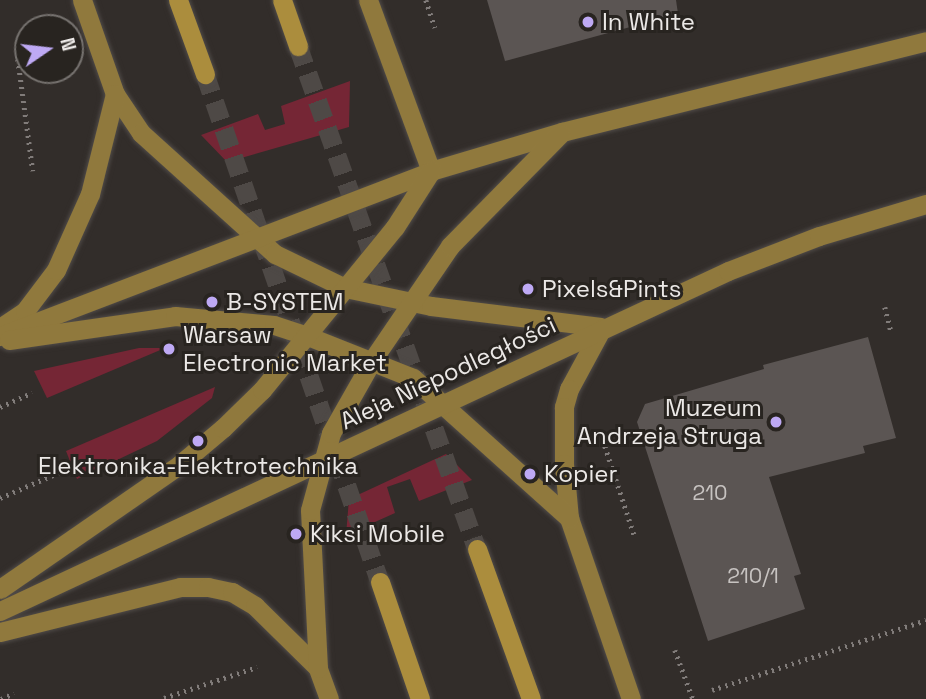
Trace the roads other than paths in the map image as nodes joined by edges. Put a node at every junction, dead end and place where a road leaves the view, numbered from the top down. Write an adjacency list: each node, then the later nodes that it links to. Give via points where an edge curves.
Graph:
1 (82, 0): 8 (main road)
2 (178, 0): 7 (main road)
3 (282, 0): 6 (main road)
4 (368, 0): 10 (main road)
5 (926, 41): 9 (main road)
6 (298, 46)
7 (205, 74)
8 (115, 94): 12 (main road, via 141,133); 16 (main road, via 90,194 56,270 25,311)
9 (562, 132): 10 (main road); 14 (main road, via 450,246)
10 (431, 171): 12 (main road); 13 (main road, via 395,227)
11 (926, 204): 15 (main road, Aleja Niepodległości, via 777,251)
12 (256, 238): 13 (main road, via 275,254); 17 (main road)
13 (345, 288): 14 (main road); 18 (main road)
14 (413, 303): 15 (main road); 20 (main road)
15 (602, 327): 21 (main road, Aleja Niepodległości); 23 (main road, via 576,369 564,407)
16 (0, 328)
17 (0, 335)
18 (305, 335): 19 (main road, via 274,325 175,316); 20 (main road); 26 (main road, via 262,390 187,458)
19 (0, 342)
20 (373, 359): 21 (main road, via 413,378); 22 (main road, via 331,433)
21 (443, 402): 22 (main road, Aleja Niepodległości); 23 (main road)
22 (323, 459): 27 (main road, Aleja Niepodległości); 29 (main road, via 310,510)
23 (569, 518): 33 (main road)
24 (477, 549): 32 (main road)
25 (380, 582): 31 (main road)
26 (0, 589)
27 (0, 611)
28 (0, 632): 29 (main road, via 180,587 208,587 232,592 255,606)
29 (318, 668): 30 (main road)
30 (329, 699)
31 (420, 699)
32 (531, 699)
33 (631, 699)

